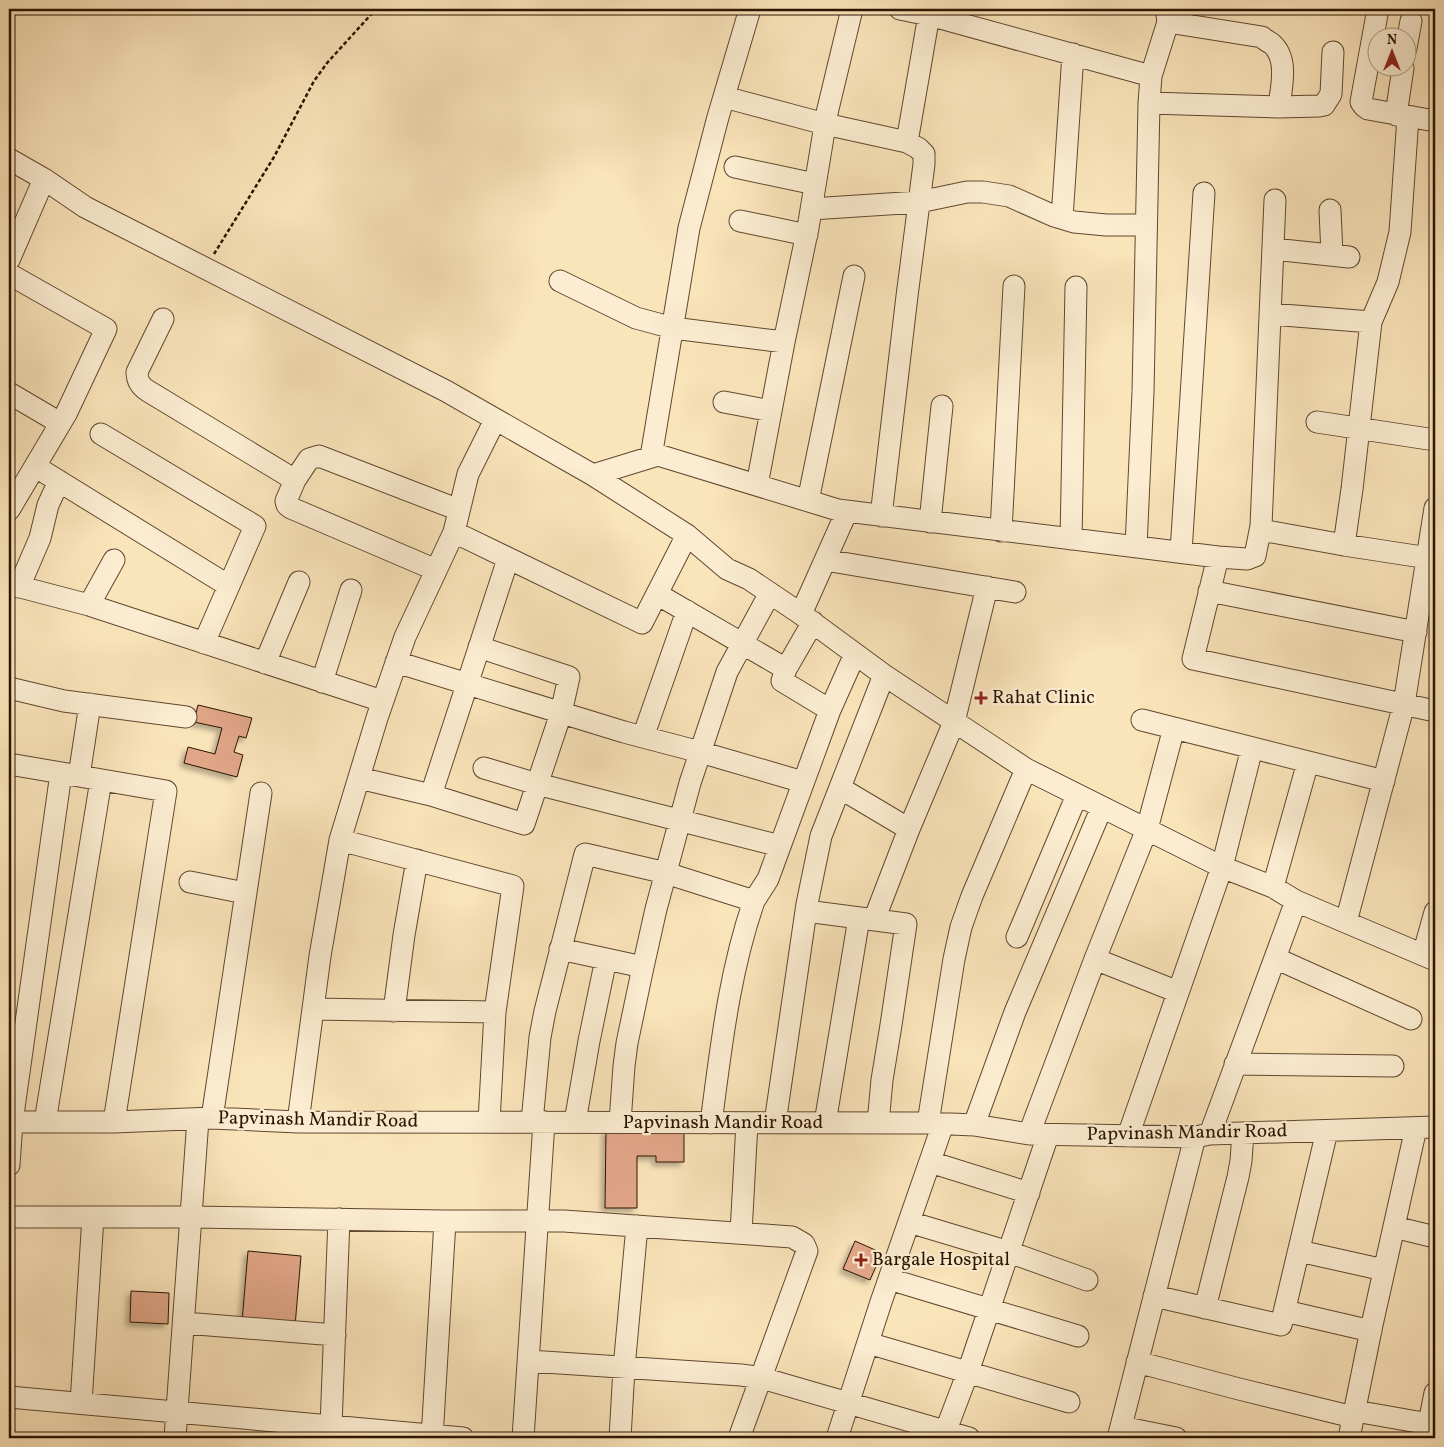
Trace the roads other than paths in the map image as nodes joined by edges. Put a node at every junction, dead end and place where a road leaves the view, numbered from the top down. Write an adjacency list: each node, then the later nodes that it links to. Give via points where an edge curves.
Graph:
1 (750, 9): 13 (street)
2 (852, 9): 18 (street)
3 (900, 9): 5 (street)
4 (1378, 9): 16 (street, via 1361,102 1368,109)
5 (930, 12): 10 (street); 19 (street)
6 (1167, 15): 11 (street); 15 (street, via 1262,37 1274,45 1282,68)
7 (1411, 21): 8 (street)
8 (1410, 28)
9 (1333, 52): 15 (street, via 1331,94 1324,105)
10 (1073, 54): 11 (street); 29 (street)
11 (1151, 76): 14 (street)
12 (1404, 78): 16 (street)
13 (724, 97): 18 (street); 43 (street, via 690,228)
14 (1149, 103): 15 (street); 31 (street)
15 (1280, 107)
16 (1402, 116): 17 (street); 42 (street, via 1400,232 1388,282)
17 (1435, 121)
18 (825, 124): 19 (street); 23 (street)
19 (907, 142): 26 (street, via 924,154)
20 (9, 159): 22 (street)
21 (735, 167): 23 (street)
22 (44, 179): 34 (street); 49 (street, via 85,207 446,391)
23 (815, 184): 27 (street)
24 (1204, 193): 76 (street)
25 (1275, 200): 33 (street)
26 (919, 202): 27 (street); 29 (street, via 983,192 1009,196); 67 (street)
27 (811, 209): 32 (street)
28 (1330, 210): 33 (street, via 1340,256)
29 (1062, 218): 31 (street, via 1106,225)
30 (740, 221): 32 (street)
31 (1146, 225): 75 (street)
32 (806, 235): 44 (street)
33 (1273, 249): 40 (street)
34 (9, 260)
35 (9, 274): 51 (street, via 106,329)
36 (854, 276): 62 (street)
37 (560, 281): 43 (street, via 636,318)
38 (1014, 286): 70 (street)
39 (1076, 288): 73 (street)
40 (1270, 314): 42 (street); 69 (street)
41 (162, 319): 58 (street, via 137,372 140,385)
42 (1371, 322): 52 (street)
43 (673, 328): 44 (street); 55 (street)
44 (784, 342): 48 (street)
45 (9, 394): 51 (street)
46 (724, 402): 48 (street)
47 (942, 406): 68 (street)
48 (771, 412): 60 (street)
49 (495, 420): 57 (street); 65 (street, via 468,474)
50 (1317, 422): 52 (street)
51 (60, 424): 56 (street)
52 (1359, 428): 54 (street); 74 (street)
53 (101, 434): 85 (street, via 255,526)
54 (1435, 440)
55 (651, 457): 57 (street); 60 (street, via 658,455)
56 (36, 467): 59 (street); 61 (street)
57 (593, 475): 72 (street)
58 (295, 480): 65 (street, via 309,459 318,456); 82 (street, via 286,501 291,508)
59 (59, 481): 84 (street, via 48,505 40,538); 85 (street)
60 (757, 485): 62 (street)
61 (15, 487): 64 (street)
62 (808, 501): 66 (street)
63 (1435, 508): 78 (street)
64 (9, 510)
65 (459, 510): 71 (street)
66 (847, 511): 67 (street); 81 (street)
67 (880, 516): 68 (street)
68 (930, 522): 70 (street)
69 (1260, 530): 74 (street); 77 (street, via 1256,556 1247,559)
70 (1001, 531): 73 (street)
71 (454, 532): 79 (street); 82 (street)
72 (687, 536): 90 (street, via 727,569); 91 (street)
73 (1071, 539): 75 (street)
74 (1344, 545): 78 (street)
75 (1136, 547): 76 (street)
76 (1181, 552): 77 (street)
77 (1218, 557): 88 (street)
78 (1431, 558): 95 (street)
79 (508, 559): 91 (street, via 642,623); 98 (street)
80 (114, 560): 92 (street)
81 (825, 560): 86 (street); 94 (street)
82 (436, 570): 100 (street)
83 (299, 582): 101 (street)
84 (14, 586): 92 (street)
85 (229, 586): 96 (street)
86 (987, 587): 89 (street); 115 (street)
87 (351, 590): 104 (street)
88 (1209, 591): 95 (street); 109 (street, via 1193,659)
89 (1016, 592)
90 (770, 593): 94 (street); 97 (street)
91 (657, 594): 93 (street)
92 (89, 605): 96 (street)
93 (687, 611): 97 (street); 117 (street)
94 (807, 618): 99 (street); 102 (street)
95 (1416, 632): 109 (street)
96 (204, 643): 101 (street)
97 (743, 643): 102 (street); 119 (street, via 727,672)
98 (479, 646): 105 (street); 112 (street, via 569,677)
99 (855, 654): 103 (street); 110 (street)
100 (396, 662): 105 (street); 107 (street)
101 (265, 663): 104 (street)
102 (786, 669): 110 (street, via 782,681)
103 (884, 675): 115 (street); 130 (street)
104 (322, 682): 107 (street)
105 (467, 684): 112 (street); 132 (street)
106 (9, 688): 108 (street)
107 (382, 702): 125 (street)
108 (90, 704): 113 (street); 124 (street)
109 (1404, 704): 111 (street); 127 (street)
110 (830, 710): 128 (street)
111 (1435, 711)
112 (561, 713): 117 (street); 129 (street)
113 (186, 717)
114 (1142, 720): 116 (street)
115 (954, 722): 123 (street); 136 (street)
116 (1174, 728): 118 (street); 137 (street)
117 (643, 737): 119 (street)
118 (1252, 748): 120 (street); 141 (street)
119 (700, 752): 128 (street); 135 (street)
120 (1308, 762): 127 (street); 144 (street)
121 (9, 764): 124 (street)
122 (484, 768): 129 (street)
123 (1026, 769): 133 (street); 180 (street, via 961,927 954,959)
124 (70, 774): 126 (street); 167 (street)
125 (359, 778): 132 (street); 138 (street)
126 (101, 780): 168 (street); 169 (street, via 166,791)
127 (1384, 781): 151 (street)
128 (803, 782): 139 (street)
129 (537, 784): 132 (street, via 524,824); 135 (street)
130 (840, 788): 136 (street); 148 (street, via 821,836)
131 (261, 793): 145 (street)
132 (431, 795)
133 (1077, 795): 134 (street); 152 (street)
134 (1102, 807): 137 (street); 181 (street, via 1015,1012)
135 (680, 820): 139 (street); 142 (street)
136 (909, 829): 150 (street)
137 (1147, 829): 141 (street); 157 (street)
138 (340, 840): 140 (street); 160 (street)
139 (780, 846): 146 (street, via 768,879)
140 (417, 860): 161 (street); 162 (street, via 513,886)
141 (1222, 866): 144 (street); 159 (street)
142 (666, 874): 146 (street); 153 (street, via 586,854); 158 (street)
143 (190, 882): 145 (street)
144 (1273, 887): 147 (street)
145 (245, 893): 166 (street)
146 (754, 901): 175 (street, via 741,942 722,1032)
147 (1296, 901): 151 (street); 154 (street)
148 (806, 911): 150 (street); 177 (street)
149 (1435, 912): 155 (street)
150 (866, 919): 178 (street); 179 (street, via 906,924)
151 (1346, 922): 155 (street)
152 (1017, 937)
153 (560, 949): 156 (street); 172 (street, via 540,1037)
154 (1275, 958): 163 (street); 164 (street)
155 (1429, 958)
156 (606, 959): 158 (street); 173 (street)
157 (1096, 959): 159 (street); 185 (street)
158 (642, 967): 174 (street, via 627,1043)
159 (1178, 992): 186 (street)
160 (313, 1008): 161 (street); 170 (street)
161 (394, 1011): 162 (street)
162 (495, 1012): 171 (street)
163 (1411, 1019)
164 (1235, 1064): 165 (street); 187 (street)
165 (1393, 1066)
166 (205, 1118): 169 (street, Papvinash Mandir Road); 170 (street, Papvinash Mandir Road); 193 (street)
167 (11, 1122): 168 (street, Papvinash Mandir Road); 189 (street)
168 (46, 1122): 169 (street, Papvinash Mandir Road)
169 (114, 1122)
170 (298, 1122): 171 (street, Papvinash Mandir Road)
171 (489, 1122): 172 (street, Papvinash Mandir Road)
172 (538, 1122): 173 (street, Papvinash Mandir Road); 196 (street)
173 (575, 1122): 174 (street, Papvinash Mandir Road)
174 (620, 1122): 175 (street, Papvinash Mandir Road)
175 (711, 1123): 176 (street, Papvinash Mandir Road)
176 (747, 1123): 177 (street, Papvinash Mandir Road); 200 (street)
177 (774, 1123): 178 (street, Papvinash Mandir Road)
178 (825, 1123): 179 (street, Papvinash Mandir Road)
179 (878, 1123): 180 (street, Papvinash Mandir Road)
180 (936, 1123): 181 (street, Papvinash Mandir Road); 188 (street)
181 (974, 1125): 185 (street, Papvinash Mandir Road)
182 (1426, 1128): 183 (street, Papvinash Mandir Road); 199 (street)
183 (1327, 1131): 184 (street, Papvinash Mandir Road); 202 (street)
184 (1243, 1133): 187 (street, Papvinash Mandir Road); 208 (street, via 1238,1177)
185 (1039, 1134): 186 (street, Papvinash Mandir Road); 190 (street)
186 (1128, 1136): 187 (street, Papvinash Mandir Road)
187 (1202, 1136): 207 (street)
188 (930, 1162): 190 (street); 197 (street)
189 (9, 1165)
190 (1029, 1193): 203 (street)
191 (9, 1217): 192 (street)
192 (93, 1217): 193 (street); 224 (street)
193 (192, 1217): 194 (street); 211 (street)
194 (340, 1219): 195 (street); 213 (street)
195 (445, 1221): 196 (street); 232 (street)
196 (537, 1221): 198 (street); 216 (street)
197 (909, 1222): 203 (street); 205 (street)
198 (637, 1226): 200 (street); 218 (street)
199 (1394, 1227): 201 (street); 204 (street)
200 (741, 1233): 220 (street, via 792,1237 804,1244 807,1251)
201 (1435, 1237)
202 (1299, 1251): 204 (street); 210 (street)
203 (1009, 1252): 206 (street); 209 (street)
204 (1384, 1270): 212 (street)
205 (889, 1279): 209 (street); 215 (street)
206 (1087, 1280)
207 (1154, 1296): 208 (street); 217 (street)
208 (1205, 1308): 210 (street, via 1282,1325)
209 (989, 1309): 214 (street); 219 (street)
210 (1285, 1311): 212 (street)
211 (184, 1323): 213 (street); 226 (street)
212 (1371, 1331): 227 (street)
213 (335, 1334): 228 (street)
214 (1078, 1336)
215 (868, 1343): 219 (street); 225 (street)
216 (529, 1361): 218 (street); 235 (street)
217 (1137, 1362): 227 (street, via 1239,1390); 230 (street)
218 (624, 1368): 220 (street); 236 (street)
219 (968, 1372): 223 (street); 231 (street)
220 (762, 1378): 225 (street); 237 (street)
221 (1435, 1393): 229 (street)
222 (9, 1397): 224 (street)
223 (1069, 1402)
224 (80, 1403): 226 (street)
225 (848, 1404): 231 (street); 238 (street)
226 (177, 1412): 228 (street); 233 (street)
227 (1354, 1414): 229 (street); 241 (street)
228 (331, 1426): 232 (street)
229 (1428, 1431)
230 (1119, 1433): 240 (street)
231 (944, 1435): 239 (street)
232 (432, 1437): 234 (street)
233 (175, 1438)
234 (463, 1438)
235 (523, 1438)
236 (620, 1438)
237 (739, 1438)
238 (837, 1438)
239 (968, 1438)
240 (1176, 1438)
241 (1349, 1438)

